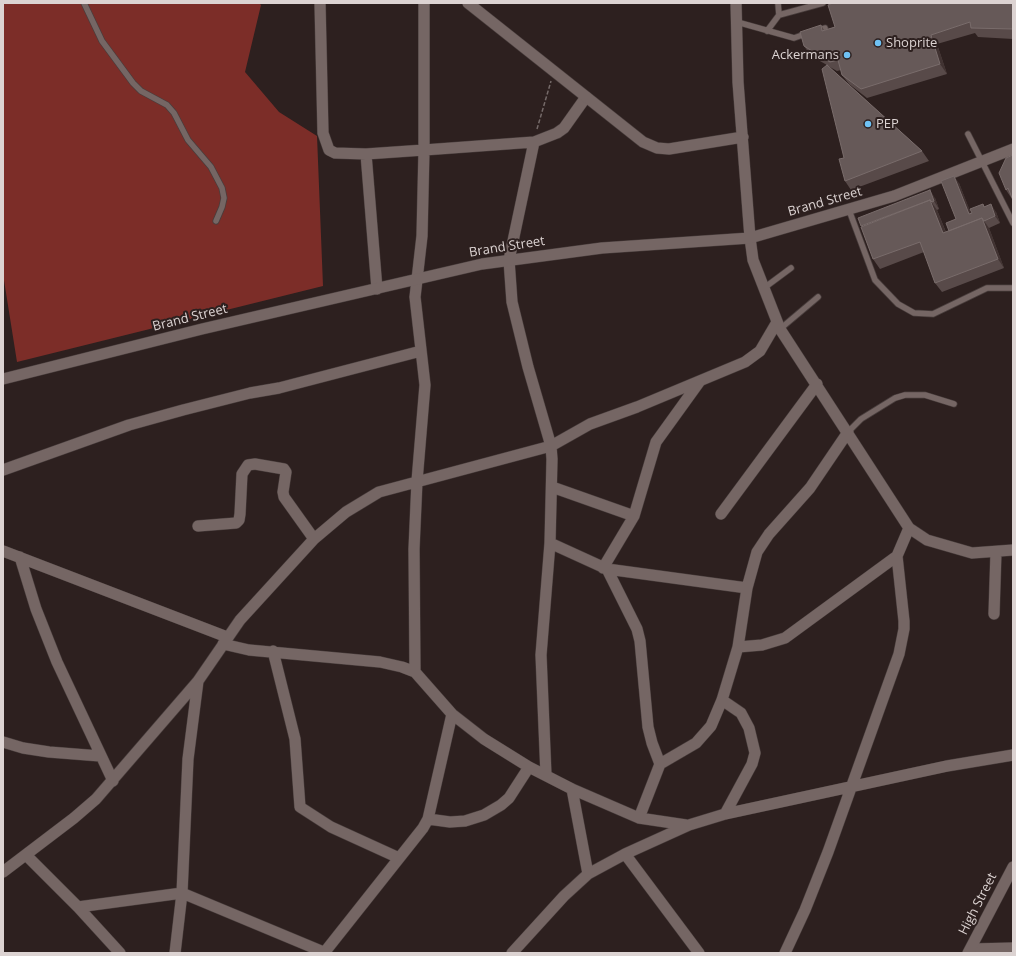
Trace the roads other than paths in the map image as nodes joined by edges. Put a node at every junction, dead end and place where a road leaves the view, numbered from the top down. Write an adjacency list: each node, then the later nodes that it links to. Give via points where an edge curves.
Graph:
1 (84, 3): 21 (lane, via 102,41 133,83 141,91 167,105 188,140 211,167 222,188 224,198)
2 (320, 3): 18 (street, via 322,121 325,141 329,150 335,153)
3 (424, 3): 16 (street)
4 (468, 3): 12 (street)
5 (736, 3): 9 (street)
6 (778, 3): 8 (lane)
7 (823, 3): 8 (lane)
8 (780, 15): 11 (lane)
9 (737, 22): 11 (lane); 14 (street, via 738,82)
10 (825, 28): 11 (lane, via 794,38)
11 (767, 31)
12 (586, 97): 14 (street, via 643,142 657,148 681,148); 15 (street, via 564,128)
13 (968, 134): 19 (lane)
14 (743, 137): 23 (street)
15 (534, 142): 16 (street); 24 (street)
16 (424, 150): 18 (street); 26 (street, via 422,236)
17 (1013, 150): 19 (street, Brand Street)
18 (366, 154): 29 (street)
19 (983, 162): 20 (street, Brand Street, via 894,196); 22 (lane)
20 (848, 210): 23 (street, Brand Street); 28 (lane, via 875,280 898,304 914,313 933,314 987,288)
21 (216, 221)
22 (1013, 223)
23 (750, 238): 24 (street, Brand Street, via 602,248); 27 (street, via 753,260)
24 (509, 260): 26 (street, Brand Street); 38 (street, via 512,302)
25 (791, 268): 27 (lane)
26 (417, 280): 29 (street, Brand Street); 32 (street, via 416,308)
27 (764, 288): 31 (street)
28 (1013, 288)
29 (377, 289): 33 (street, Brand Street, via 202,329)
30 (818, 297): 31 (lane)
31 (779, 325): 34 (street, via 760,351 745,362); 35 (street)
32 (421, 351): 39 (street, via 129,425); 40 (street, via 425,385)
33 (3, 379)
34 (701, 379): 38 (street, via 638,407 590,424); 43 (street, via 656,442)
35 (817, 384): 37 (street); 42 (street)
36 (954, 404): 37 (lane, via 925,395 905,395 895,398 861,420)
37 (848, 432): 45 (street); 54 (street, via 810,488 763,542 753,564)
38 (551, 446): 40 (street); 41 (street)
39 (3, 470)
40 (417, 481): 46 (street, via 379,492 363,501); 59 (street, via 414,549)
41 (552, 486): 43 (street); 47 (street)
42 (721, 514)
43 (634, 516): 53 (street)
44 (198, 526): 46 (street, via 236,523 240,514 242,474 248,465 255,464 286,472 284,497)
45 (909, 528): 50 (street, via 918,535 945,546 972,553); 51 (street)
46 (314, 539): 56 (street)
47 (550, 544): 53 (street); 68 (street, via 541,655)
48 (1013, 550): 50 (street)
49 (3, 551): 52 (street)
50 (996, 552): 55 (street)
51 (897, 556): 57 (street, via 785,638 762,645); 70 (street, via 904,621 902,640)
52 (20, 557): 56 (street); 65 (street, via 36,609 57,662)
53 (605, 569): 54 (street); 66 (street, via 637,629 648,727)
54 (747, 588): 57 (street)
55 (994, 614)
56 (225, 640): 58 (street, via 249,650); 60 (street)
57 (738, 647): 61 (street)
58 (273, 651): 59 (street, via 380,662); 78 (street, via 295,739 300,807 331,827)
59 (415, 672): 62 (street)
60 (198, 681): 69 (street); 82 (street, via 188,759)
61 (722, 700): 66 (street, via 711,726 702,737 688,749); 72 (street, via 741,713 749,728 755,753 752,764)
62 (452, 714): 67 (street, via 484,739); 74 (street)
63 (3, 742): 65 (street, via 49,752)
64 (1013, 755): 70 (street, via 947,766)
65 (100, 756): 69 (street)
66 (660, 764): 73 (street)
67 (529, 767): 68 (street); 74 (street, via 509,798 484,815 465,821)
68 (546, 775): 71 (street)
69 (113, 781): 77 (street, via 74,818)
70 (850, 788): 72 (street); 91 (street, via 817,881)
71 (572, 789): 73 (street); 81 (street)
72 (726, 814): 75 (street)
73 (639, 818): 75 (street)
74 (428, 819): 78 (street)
75 (689, 825): 76 (street)
76 (625, 854): 81 (street); 90 (street)
77 (26, 855): 80 (street); 83 (street)
78 (399, 858): 88 (street)
79 (1013, 867): 85 (street, High Street)
80 (3, 872)
81 (588, 874): 89 (street, via 564,896)
82 (182, 893): 83 (street); 87 (street); 88 (street)
83 (78, 907): 86 (street)
84 (1013, 948): 85 (street)
85 (970, 951)
86 (120, 953)
87 (175, 953)
88 (325, 953)
89 (512, 953)
90 (699, 953)
91 (785, 953)

